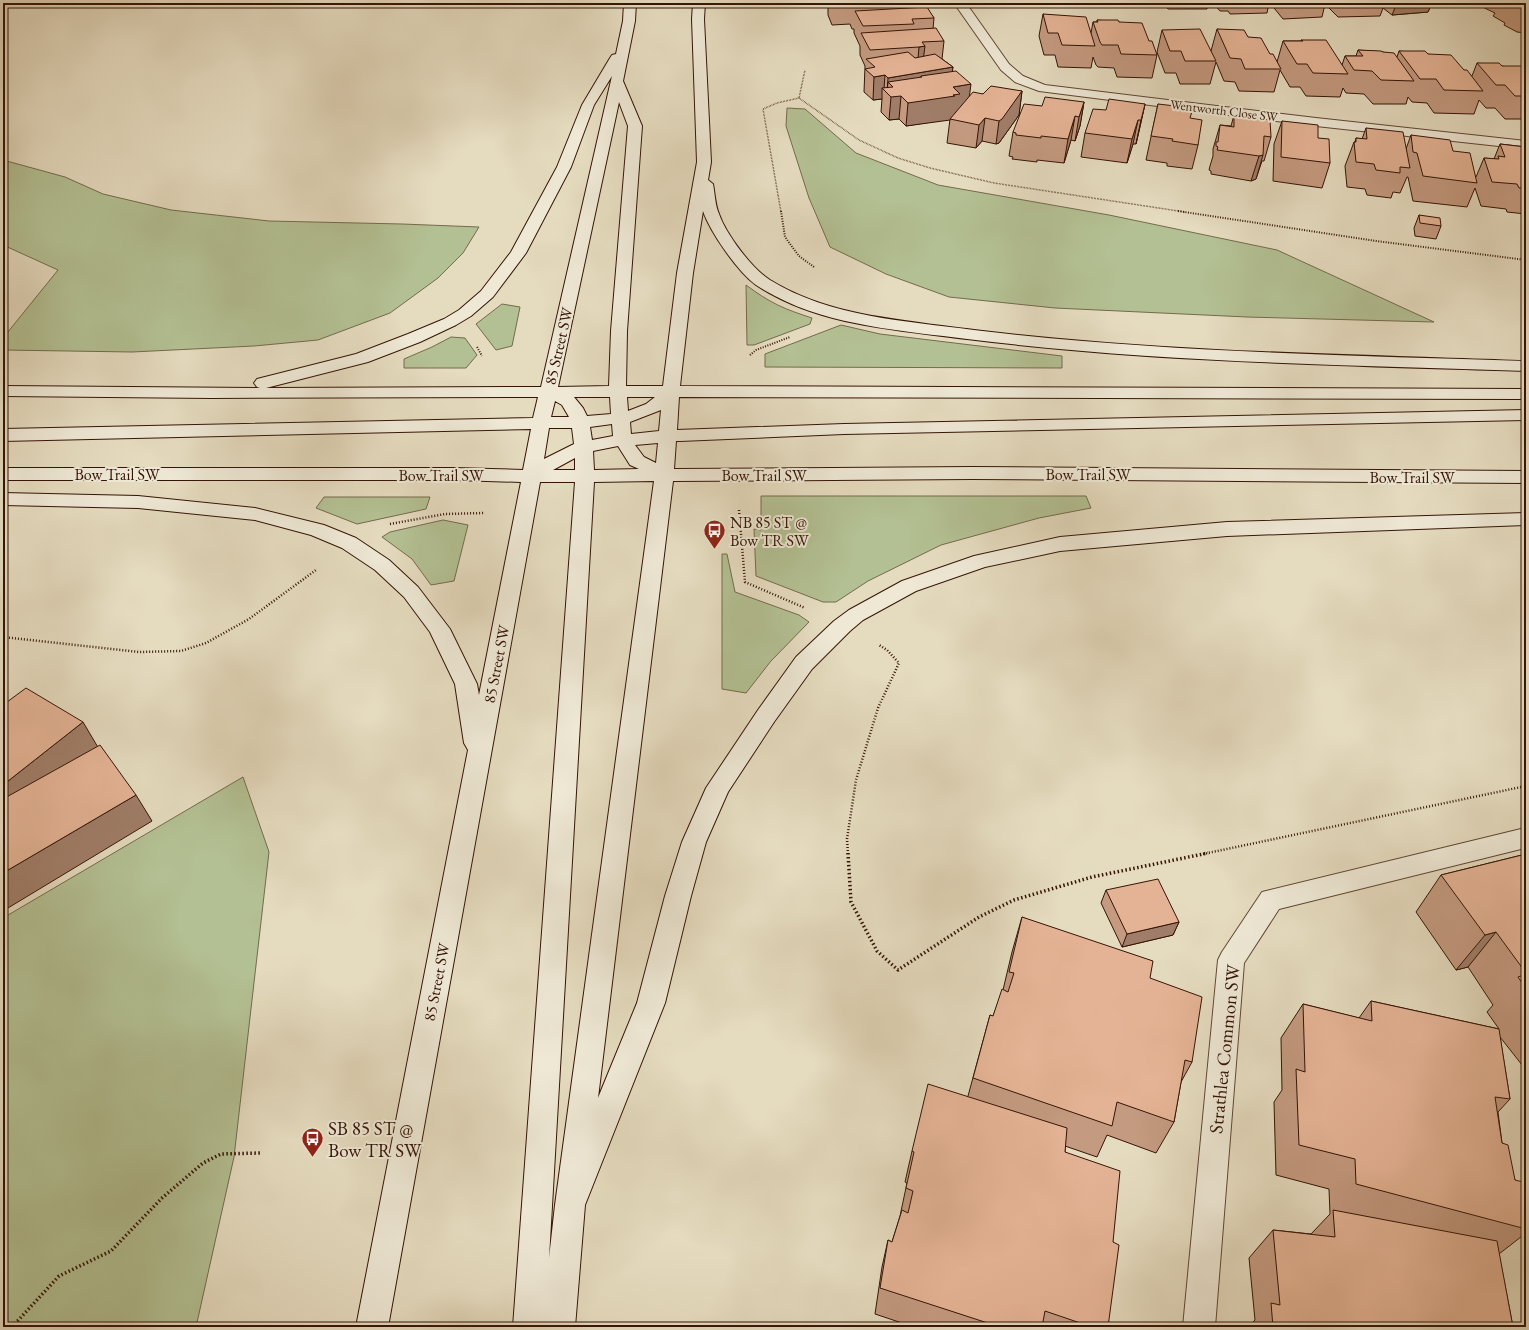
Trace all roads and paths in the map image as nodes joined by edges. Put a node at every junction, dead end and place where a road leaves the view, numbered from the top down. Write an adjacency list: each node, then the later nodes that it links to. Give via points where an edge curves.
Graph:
1 (630, 3): 4 (main road, 85 Street SW)
2 (699, 3): 9 (main road)
3 (960, 3): 8 (main road, Wentworth Close SW, via 1005,67 1019,79 1043,88)
4 (624, 43): 6 (main road, 85 Street SW); 19 (main road, via 588,105 564,167 518,253 487,294 465,313 414,338 362,358 274,381)
5 (805, 70): 7 (path)
6 (617, 81): 16 (main road, 85 Street SW); 17 (main road, via 635,126 619,331)
7 (799, 98): 10 (path, via 867,144 916,164 953,174 1204,215); 11 (path, via 763,109 785,237 799,256)
8 (1526, 145)
9 (704, 162): 14 (main road, via 711,216 740,260 760,281 810,305 832,312 965,334 1036,342 1209,354); 18 (main road, via 685,273)
10 (1526, 260)
11 (817, 269)
12 (796, 335): 13 (path, via 756,350)
13 (747, 358)
14 (1526, 366)
15 (3, 391): 19 (main road)
16 (548, 392): 17 (main road); 19 (main road); 23 (main road, via 568,402 578,414); 24 (main road, 85 Street SW)
17 (618, 392): 18 (main road); 22 (main road)
18 (672, 392): 20 (main road); 22 (main road, via 652,408); 26 (main road)
19 (212, 393)
20 (1526, 394)
21 (1526, 415): 26 (main road)
22 (620, 418): 23 (main road); 27 (main road)
23 (579, 422): 24 (main road); 28 (main road)
24 (541, 424): 25 (main road); 32 (main road, 85 Street SW)
25 (3, 435)
26 (668, 435): 27 (main road); 31 (main road)
27 (623, 440): 28 (main road); 31 (main road, via 637,461)
28 (584, 447): 30 (main road); 32 (main road, via 553,460)
29 (3, 474): 32 (main road, Bow Trail SW)
30 (585, 475): 31 (main road, Bow Trail SW); 32 (main road, Bow Trail SW); 50 (main road)
31 (664, 475): 33 (main road, Bow Trail SW); 47 (main road)
32 (531, 476): 43 (main road, 85 Street SW)
33 (1526, 477)
34 (3, 499): 43 (main road, via 138,502 255,514 317,530 349,543 382,565 411,592 439,629 466,684)
35 (739, 513): 40 (path, via 745,582)
36 (445, 514): 38 (path)
37 (1526, 519): 47 (main road, via 1227,529 1060,544 981,561 909,586 856,615 804,663 718,788 694,842 651,1004)
38 (384, 525)
39 (313, 571): 41 (path, via 249,619 206,642 181,651 139,652)
40 (810, 611)
41 (3, 637)
42 (874, 641): 44 (path, via 899,663 878,708 856,780 847,839 851,902 877,952 898,970 979,917 1014,900 1092,877)
43 (478, 758): 49 (main road, 85 Street SW)
44 (1526, 786)
45 (1526, 840): 52 (main road, Strathlea Common SW, via 1521,839 1271,900 1230,960)
46 (260, 1153): 48 (path, via 221,1154 203,1163 162,1198 111,1251 59,1276)
47 (570, 1204): 51 (main road)
48 (12, 1327)
49 (372, 1327)
50 (528, 1327)
51 (559, 1327)
52 (1199, 1327)

